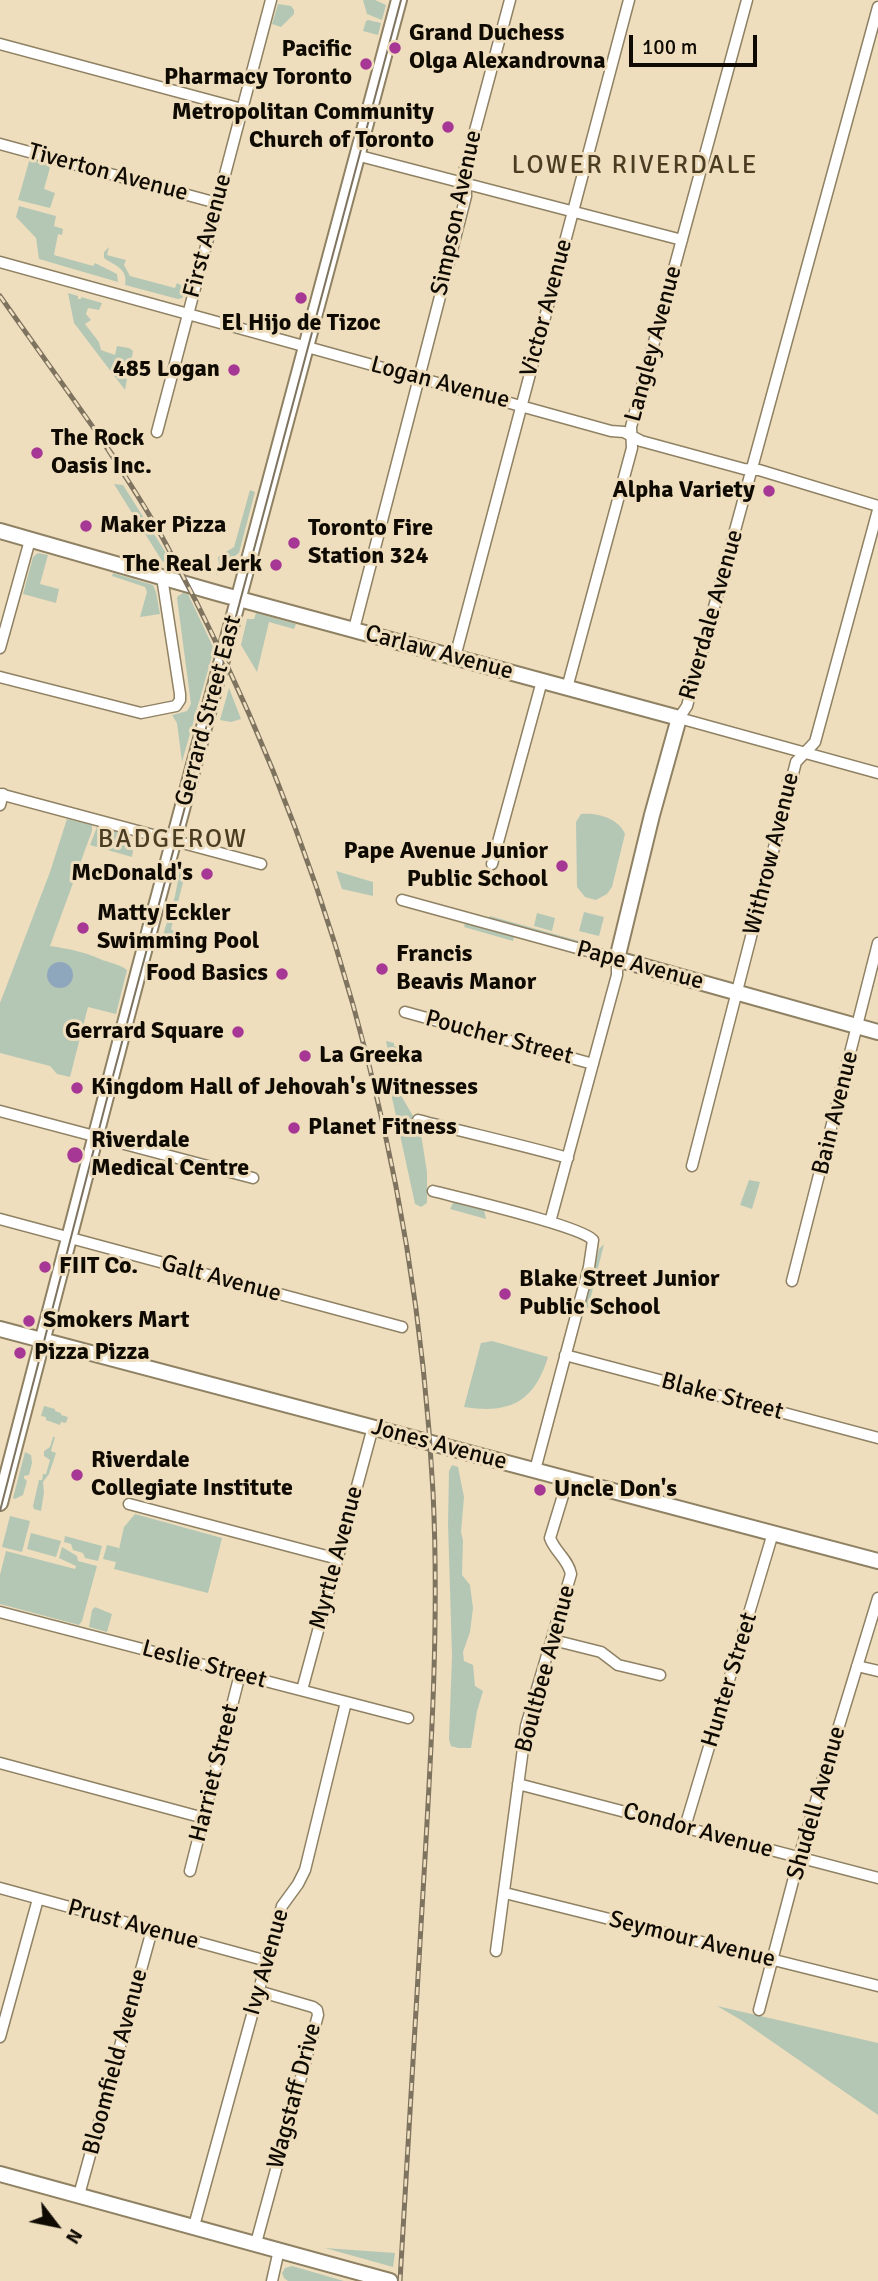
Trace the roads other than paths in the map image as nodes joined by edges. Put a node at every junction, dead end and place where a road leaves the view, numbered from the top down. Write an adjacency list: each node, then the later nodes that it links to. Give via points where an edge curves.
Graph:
1 (271, 0): 8 (street, First Avenue)
2 (398, 0): 10 (main road, Gerrard Street East)
3 (510, 0): 11 (street, Simpson Avenue, via 465,168)
4 (629, 0): 13 (street, Victor Avenue)
5 (747, 0): 14 (street, Langley Avenue)
6 (878, 7): 22 (street, Riverdale Avenue)
7 (0, 44): 8 (street)
8 (242, 109): 12 (street, First Avenue)
9 (0, 144): 12 (street, Tiverton Avenue)
10 (356, 155): 11 (street); 17 (main road, Gerrard Street East)
11 (465, 184): 13 (street); 18 (street, Simpson Avenue, via 466,196)
12 (217, 203): 16 (street, First Avenue)
13 (572, 213): 14 (street); 19 (street, Victor Avenue)
14 (682, 240): 21 (street, Langley Avenue)
15 (0, 262): 16 (street, Logan Avenue)
16 (187, 315): 17 (street, Logan Avenue); 20 (street, First Avenue)
17 (307, 347): 18 (street, Logan Avenue); 27 (main road, Gerrard Street East)
18 (418, 377): 19 (street, Logan Avenue); 28 (street, Simpson Avenue)
19 (522, 405): 21 (street, Logan Avenue); 30 (street, Victor Avenue)
20 (157, 432)
21 (632, 436): 22 (street, Logan Avenue); 33 (street, Langley Avenue)
22 (752, 469): 23 (street, Logan Avenue); 34 (street, Riverdale Avenue)
23 (878, 508): 35 (street, Withrow Avenue, via 815,742)
24 (0, 531): 25 (main road, Carlaw Avenue)
25 (30, 540): 26 (main road, Carlaw Avenue); 29 (street)
26 (162, 577): 27 (main road, Carlaw Avenue); 31 (street, Gerrard Street East, via 180,694 178,703 170,708 141,713)
27 (240, 599): 28 (main road, Carlaw Avenue); 38 (main road, Gerrard Street East)
28 (354, 629): 30 (main road, Carlaw Avenue)
29 (0, 648)
30 (454, 657): 32 (main road, Carlaw Avenue)
31 (0, 677)
32 (542, 681): 33 (main road, Carlaw Avenue); 40 (street)
33 (567, 688): 34 (main road, Carlaw Avenue)
34 (680, 718): 35 (street, Carlaw Avenue); 43 (main road, Riverdale Avenue)
35 (803, 753): 36 (street, Carlaw Avenue); 44 (street, Withrow Avenue, via 796,762)
36 (878, 774)
37 (1, 798): 38 (street)
38 (174, 840): 39 (street); 51 (main road, Gerrard Street East)
39 (261, 864)
40 (492, 864)
41 (402, 900): 43 (street, Pape Avenue)
42 (878, 943): 46 (street, Bain Avenue)
43 (617, 959): 44 (main road, Pape Avenue); 48 (street, Riverdale Avenue, via 617,975)
44 (737, 993): 46 (main road, Pape Avenue); 53 (street, Withrow Avenue)
45 (405, 1012): 48 (street, Poucher Street)
46 (858, 1026): 47 (main road, Pape Avenue); 59 (street, Bain Avenue)
47 (878, 1032)
48 (593, 1064): 52 (street, Riverdale Avenue)
49 (0, 1111): 51 (street)
50 (418, 1120): 52 (street)
51 (95, 1136): 54 (street); 58 (main road, Gerrard Street East)
52 (568, 1158): 57 (street, Riverdale Avenue)
53 (692, 1166)
54 (253, 1178)
55 (433, 1191): 57 (street)
56 (0, 1219): 58 (street, Galt Avenue)
57 (550, 1223): 63 (street, via 593,1240)
58 (68, 1238): 60 (street, Galt Avenue); 62 (main road, Gerrard Street East)
59 (792, 1281)
60 (402, 1326)
61 (0, 1329): 62 (main road, Jones Avenue)
62 (42, 1340): 64 (main road, Jones Avenue); 68 (main road, Gerrard Street East)
63 (565, 1355): 65 (street, Blake Street); 66 (street)
64 (373, 1427): 66 (main road, Jones Avenue); 71 (street, Myrtle Avenue)
65 (878, 1438)
66 (535, 1471): 67 (main road, Jones Avenue)
67 (568, 1479): 70 (main road, Jones Avenue); 75 (street, Boultbee Avenue, via 550,1538 571,1574)
68 (0, 1503)
69 (129, 1504): 71 (street)
70 (773, 1533): 72 (main road, Jones Avenue); 86 (street, Hunter Street)
71 (338, 1559): 80 (street, Myrtle Avenue)
72 (878, 1561)
73 (878, 1598): 76 (street, Shudell Avenue)
74 (0, 1612): 78 (street, Leslie Street)
75 (553, 1640): 79 (street, via 601,1652 618,1665); 84 (street, Boultbee Avenue, via 526,1726)
76 (857, 1665): 77 (street); 87 (street, Shudell Avenue)
77 (878, 1671)
78 (240, 1674): 80 (street, Leslie Street); 85 (street, Harriet Street)
79 (660, 1675)
80 (302, 1690): 81 (street, Leslie Street)
81 (346, 1702): 82 (street, Leslie Street); 96 (street, Ivy Avenue, via 305,1870 282,1906)
82 (408, 1717)
83 (0, 1763): 85 (street)
84 (518, 1784): 86 (street, Condor Avenue); 91 (street, Boultbee Avenue)
85 (204, 1818): 88 (street, Harriet Street)
86 (685, 1827): 87 (street, Condor Avenue)
87 (800, 1858): 89 (street, Condor Avenue); 95 (street, Shudell Avenue)
88 (190, 1871)
89 (878, 1878)
90 (0, 1888): 92 (street, Prust Avenue)
91 (505, 1893): 94 (street, Boultbee Avenue); 95 (street, Seymour Avenue)
92 (38, 1899): 93 (street, Prust Avenue); 100 (street)
93 (152, 1930): 96 (street, Prust Avenue); 102 (street, Bloomfield Avenue)
94 (496, 1951)
95 (773, 1960): 97 (street, Seymour Avenue); 99 (street, Shudell Avenue)
96 (267, 1961): 98 (street, Ivy Avenue)
97 (878, 1986)
98 (258, 1992): 103 (street, Ivy Avenue); 104 (street, Wagstaff Drive, via 313,2007 318,2015)
99 (759, 2010)
100 (0, 2037)
101 (0, 2174): 102 (main road)
102 (79, 2195): 103 (main road)
103 (194, 2226): 104 (main road)
104 (256, 2243): 105 (main road)
105 (279, 2250): 106 (street); 107 (main road)
106 (272, 2281)
107 (390, 2281)

